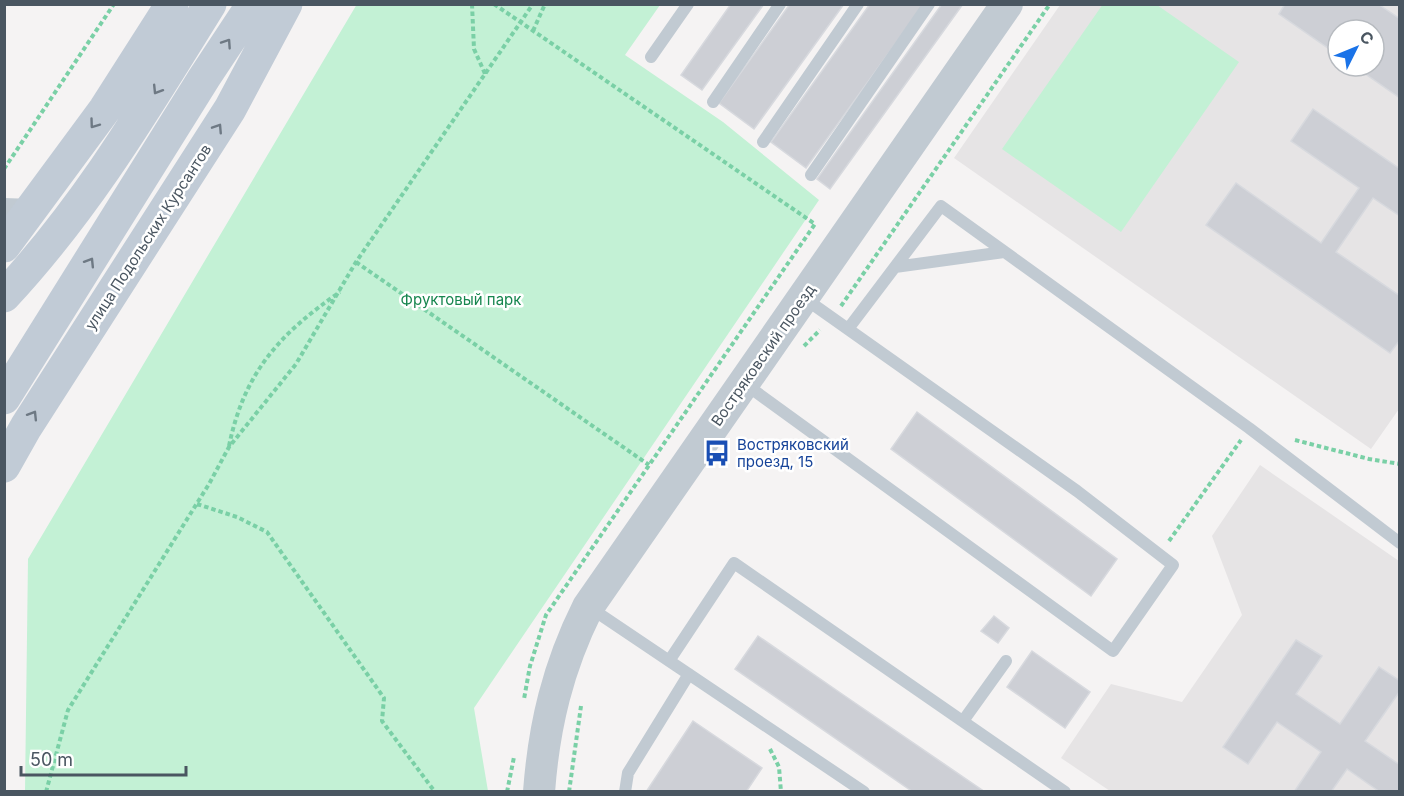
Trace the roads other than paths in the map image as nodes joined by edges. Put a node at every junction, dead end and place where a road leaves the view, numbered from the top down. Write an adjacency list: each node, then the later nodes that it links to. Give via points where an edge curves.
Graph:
1 (172, 4): 14 (main road, one-way to 14, via 111,100)
2 (210, 4): 18 (main road, one-way to 18, via 102,177)
3 (253, 4): 22 (main road, one-way to 3)
4 (286, 4): 23 (main road, улица Подольских Курсантов, one-way to 4, via 230,109)
5 (688, 4): 10 (lane)
6 (780, 4): 11 (lane)
7 (858, 4): 12 (lane)
8 (929, 4): 13 (lane)
9 (1007, 4): 19 (street, Востряковский проезд)
10 (651, 57)
11 (713, 102)
12 (763, 142)
13 (811, 175)
14 (18, 210): 15 (main road)
15 (4, 246)
16 (1004, 252): 17 (lane); 17 (lane, via 941,206); 24 (lane, via 1249,428)
17 (895, 267): 20 (lane)
18 (11, 288)
19 (803, 297): 20 (lane); 21 (street, Востряковский проезд)
20 (848, 329): 21 (lane, via 1173,564 1113,651)
21 (743, 383): 25 (street, Востряковский проезд)
22 (4, 398)
23 (4, 466)
24 (1400, 543)
25 (588, 607): 26 (lane); 30 (street, Востряковский проезд, via 568,648 555,692 542,750)
26 (669, 661): 28 (lane); 29 (lane, via 734,563)
27 (1006, 661): 29 (lane)
28 (689, 674): 31 (lane, via 628,773); 32 (lane)
29 (963, 721): 33 (lane)
30 (539, 792)
31 (625, 792)
32 (864, 792)
33 (1065, 792)

